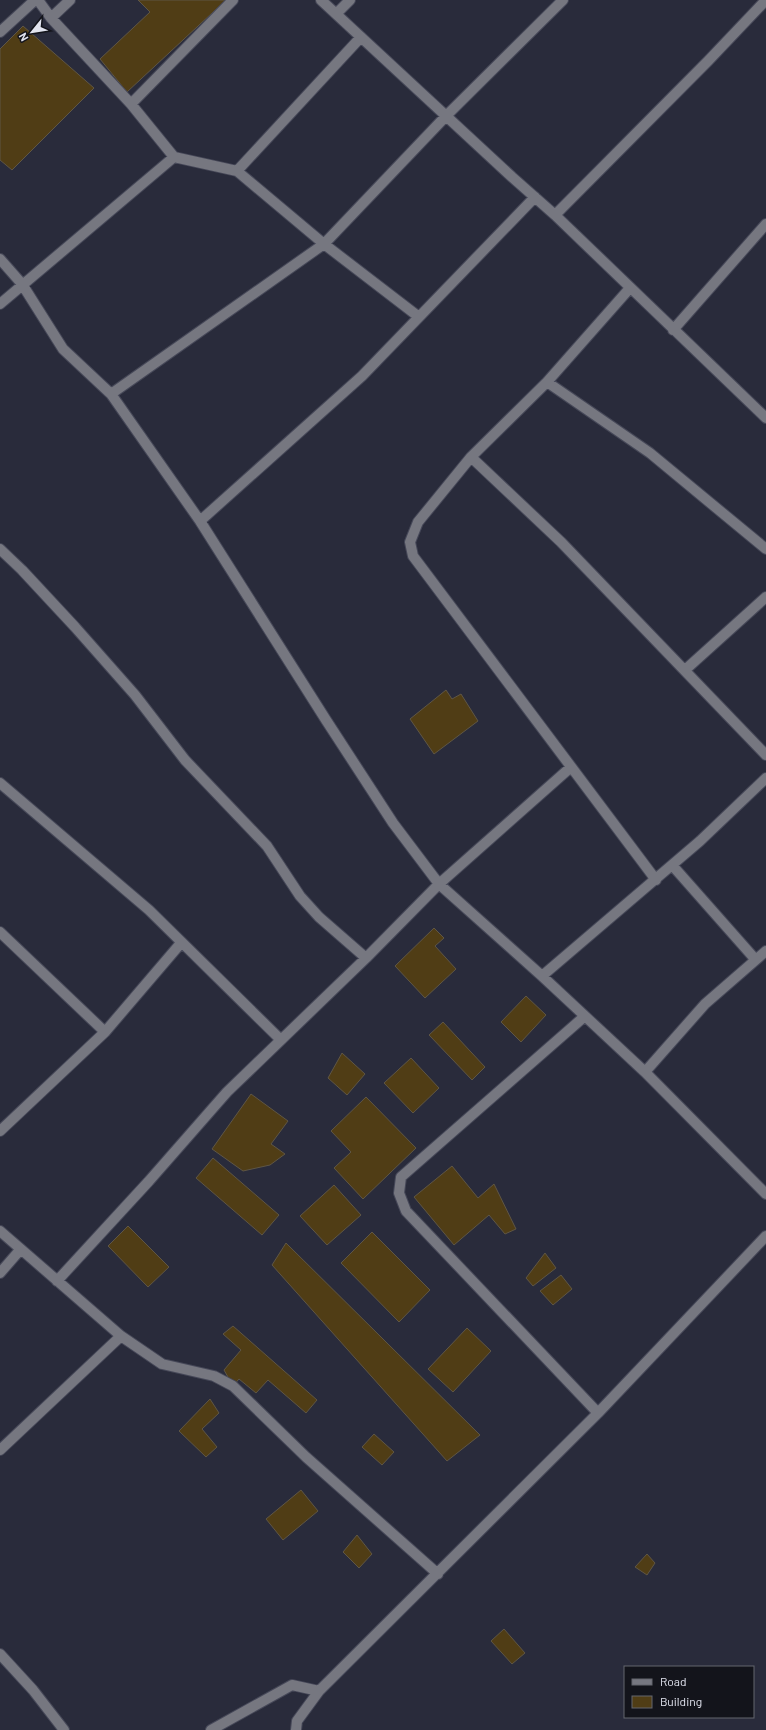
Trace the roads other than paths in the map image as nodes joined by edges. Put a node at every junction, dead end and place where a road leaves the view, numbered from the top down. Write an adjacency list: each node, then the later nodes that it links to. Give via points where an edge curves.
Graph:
1 (36, 0): 9 (street); 10 (street)
2 (70, 0): 9 (street)
3 (233, 0): 12 (street)
4 (321, 0): 8 (street)
5 (350, 0): 8 (street)
6 (562, 0): 13 (street)
7 (766, 0): 17 (street)
8 (336, 14): 11 (street)
9 (51, 18): 12 (street)
10 (0, 32)
11 (361, 37): 13 (street); 15 (street)
12 (131, 104): 14 (street)
13 (446, 116): 16 (street); 19 (street)
14 (174, 157): 15 (street); 21 (street)
15 (237, 171): 19 (street)
16 (535, 197): 17 (street); 24 (street)
17 (555, 215): 22 (street)
18 (766, 224): 25 (street)
19 (324, 244): 24 (street); 27 (street)
20 (0, 259): 21 (street)
21 (22, 284): 23 (street); 27 (street, via 63,349)
22 (630, 288): 25 (street); 26 (street)
23 (0, 304)
24 (419, 317): 30 (street, via 362,376)
25 (673, 330): 28 (street)
26 (547, 382): 29 (street); 32 (street, via 650,453)
27 (111, 394): 30 (street)
28 (766, 418)
29 (470, 457): 34 (street, via 561,542); 36 (street, via 418,522 410,542 413,556)
30 (200, 521): 41 (street, via 393,823)
31 (0, 549): 45 (street, via 75,627 135,695 185,760 267,846 300,896 318,917)
32 (766, 549)
33 (766, 597): 34 (street)
34 (685, 670): 35 (street)
35 (766, 755)
36 (571, 767): 40 (street); 41 (street)
37 (766, 778): 39 (street)
38 (0, 783): 43 (street, via 149,910)
39 (672, 865): 40 (street); 46 (street)
40 (656, 880): 47 (street)
41 (439, 884): 45 (street); 47 (street)
42 (0, 932): 49 (street)
43 (181, 942): 49 (street); 50 (street)
44 (766, 951): 46 (street)
45 (366, 958): 50 (street)
46 (755, 959): 51 (street, via 705,1004)
47 (542, 976): 48 (street)
48 (585, 1016): 51 (street); 60 (street, via 401,1178 399,1193 406,1211)
49 (105, 1032): 52 (street)
50 (281, 1040): 58 (street, via 227,1092)
51 (645, 1072): 53 (street)
52 (0, 1131)
53 (766, 1194)
54 (0, 1231): 56 (street)
55 (766, 1236): 60 (street)
56 (20, 1250): 57 (street); 58 (street)
57 (0, 1273)
58 (57, 1281): 59 (street)
59 (121, 1336): 61 (street); 62 (street, via 162,1364 214,1376 233,1386 306,1457)
60 (598, 1414): 62 (street)
61 (0, 1450)
62 (438, 1574): 64 (street)
63 (0, 1654): 65 (street, via 33,1690)
64 (319, 1691): 66 (street, via 292,1685); 67 (street, via 297,1721)
65 (64, 1730)
66 (211, 1730)
67 (296, 1730)

